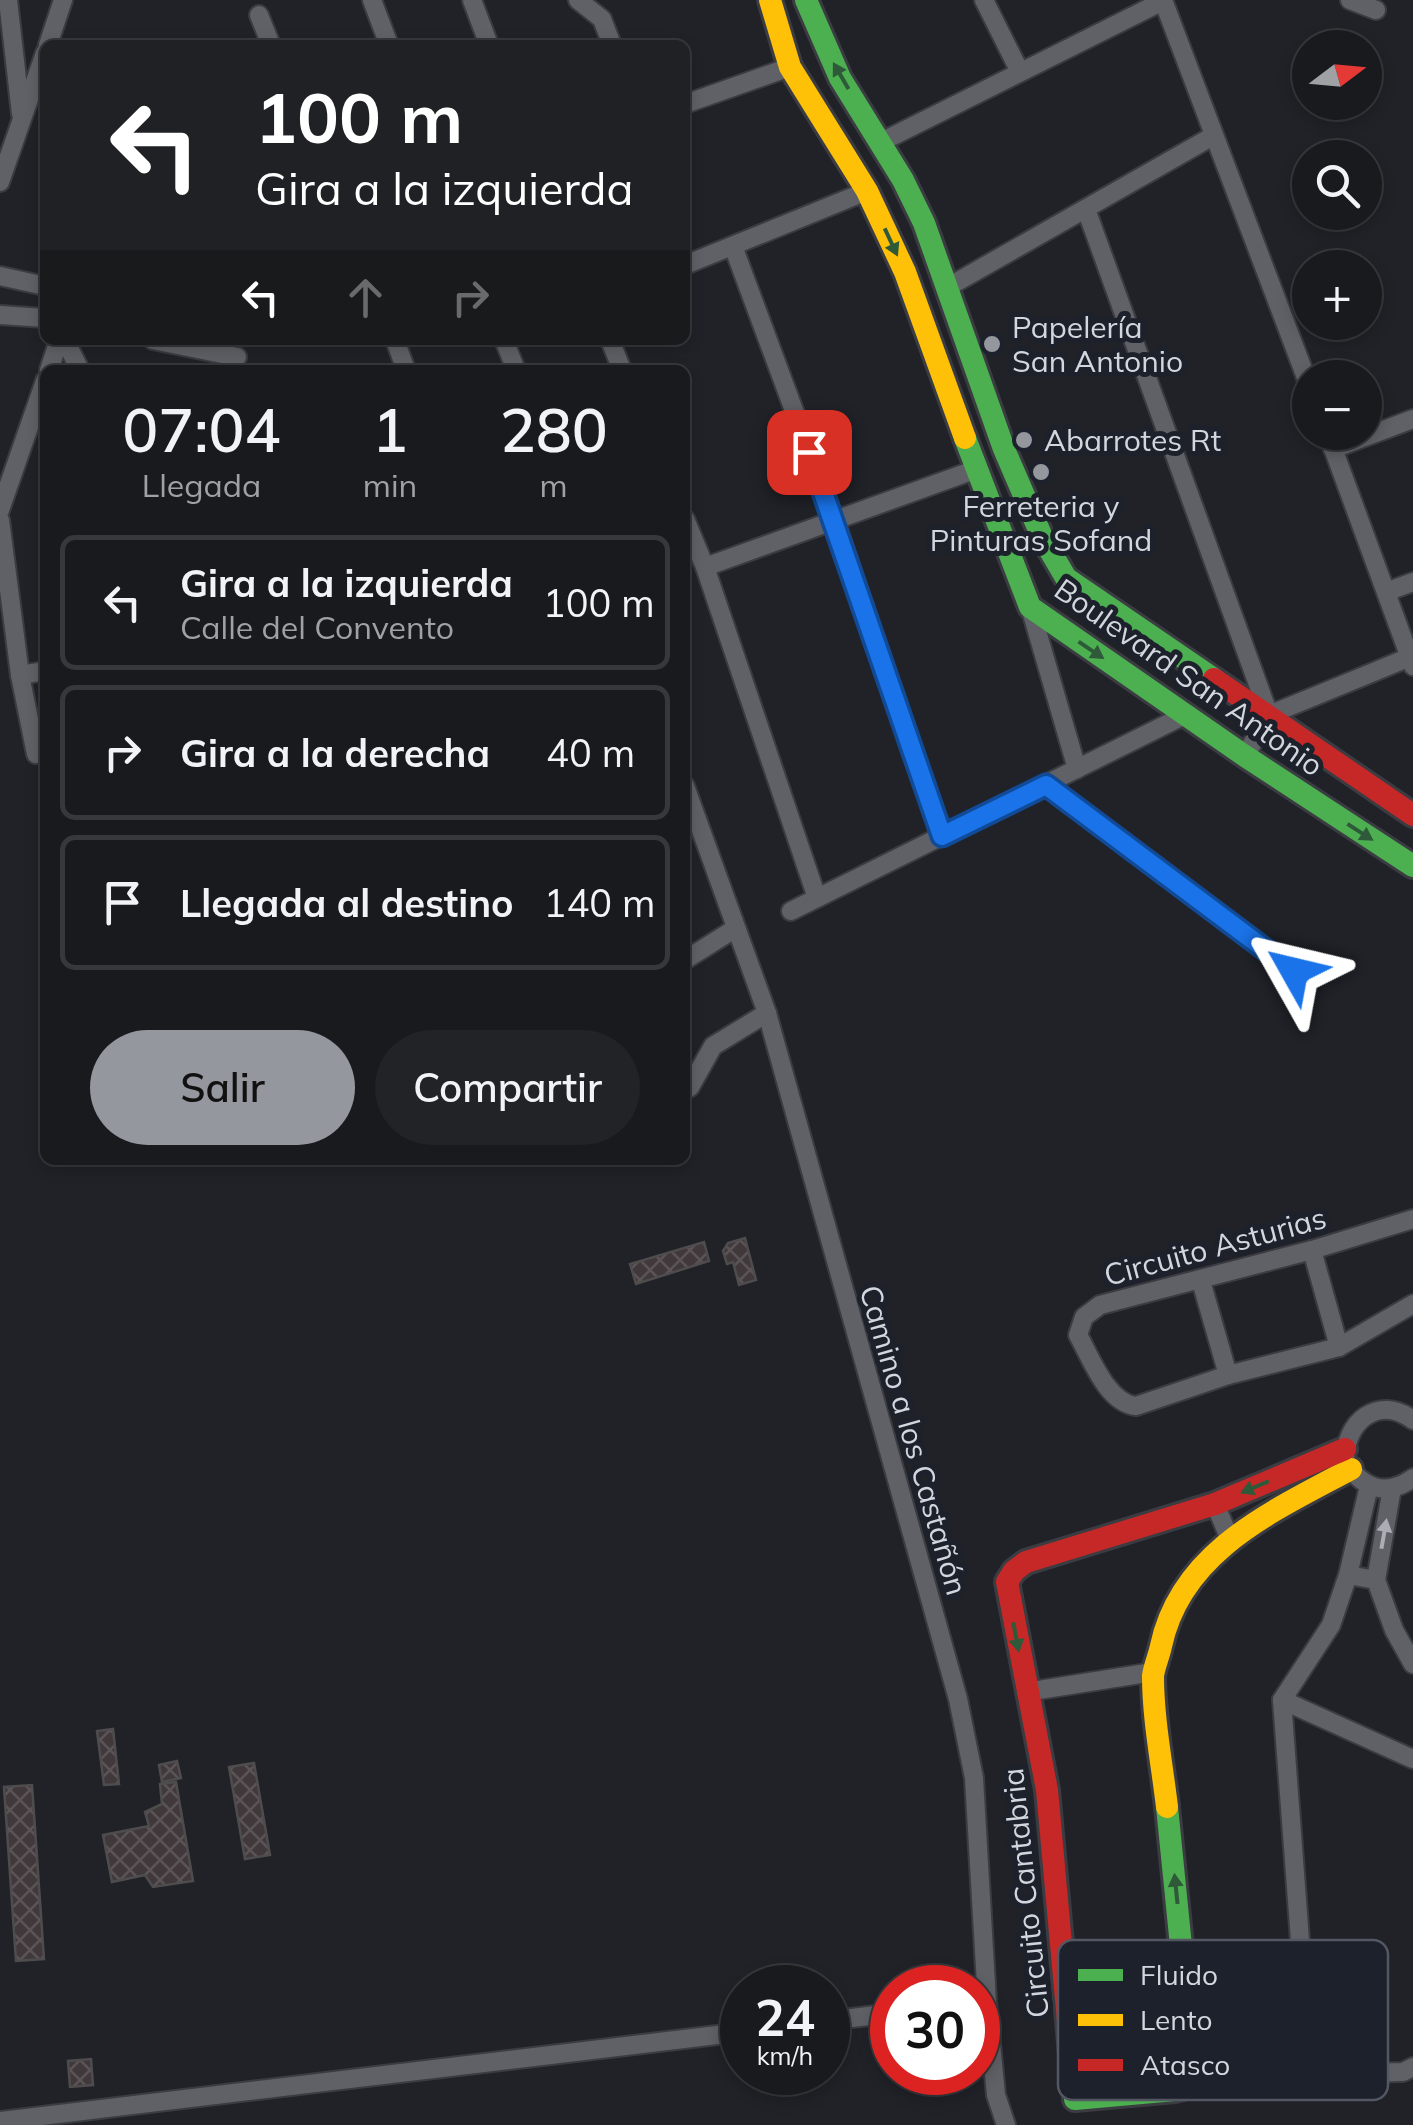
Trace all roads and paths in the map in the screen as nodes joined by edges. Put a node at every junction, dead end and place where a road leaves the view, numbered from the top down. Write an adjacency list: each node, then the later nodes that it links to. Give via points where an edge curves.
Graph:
1 (8, 0): 23 (street)
2 (64, 0): 13 (street)
3 (372, 0): 15 (street)
4 (472, 0): 16 (street)
5 (578, 0): 17 (street, via 602,19)
6 (770, 0): 18 (street, Boulevard San Antonio)
7 (806, 0): 22 (street, Boulevard San Antonio, one-way to 7)
8 (984, 0): 20 (street)
9 (1163, 0): 20 (street); 25 (street)
10 (1350, 0): 11 (street)
11 (1376, 10)
12 (260, 15): 14 (street)
13 (50, 40)
14 (269, 40)
15 (388, 40)
16 (487, 40)
17 (610, 40)
18 (790, 67): 21 (street); 24 (street, Boulevard San Antonio)
19 (40, 68): 23 (street)
20 (1020, 72): 27 (street)
21 (690, 102)
22 (859, 108): 24 (street); 27 (street, Boulevard San Antonio)
23 (22, 120): 26 (street); 28 (street)
24 (826, 128): 29 (street, Boulevard San Antonio)
25 (1213, 136): 30 (street); 40 (street)
26 (0, 139)
27 (881, 142): 35 (street, Boulevard San Antonio, via 924,223)
28 (0, 182)
29 (867, 191): 31 (street); 42 (street, Boulevard San Antonio, one-way to 42, via 905,272)
30 (1086, 209): 35 (street); 60 (street)
31 (733, 246): 32 (street); 50 (street)
32 (690, 263)
33 (0, 276): 34 (street)
34 (40, 285)
35 (948, 287): 41 (street, Boulevard San Antonio)
36 (0, 315): 37 (street)
37 (40, 318)
38 (180, 345): 39 (street)
39 (236, 356)
40 (1299, 360)
41 (976, 375): 42 (street); 60 (street, Boulevard San Antonio, via 1039,536 1066,578)
42 (945, 387): 47 (street, Boulevard San Antonio)
43 (40, 396): 48 (street)
44 (1413, 419): 45 (street)
45 (1382, 427)
46 (1333, 450): 54 (street)
47 (977, 469): 50 (street); 55 (street, Boulevard San Antonio)
48 (0, 510)
49 (0, 520): 58 (street)
50 (834, 521): 52 (street); 67 (street)
51 (690, 532): 52 (street)
52 (705, 567): 69 (street)
53 (1413, 582): 54 (street)
54 (1386, 592): 56 (street)
55 (1030, 607): 59 (street, Boulevard San Antonio, one-way to 59); 63 (street)
56 (1411, 661): 60 (street)
57 (40, 672): 58 (street)
58 (20, 675): 61 (street)
59 (1187, 714): 62 (street, Boulevard San Antonio); 63 (street)
60 (1270, 714): 62 (street); 66 (street, Boulevard San Antonio)
61 (36, 754)
62 (1245, 756): 68 (street, Boulevard San Antonio, one-way to 68)
63 (1078, 769): 64 (street)
64 (1046, 785): 67 (street); 73 (street)
65 (690, 804): 71 (street, Camino a los Castañón)
66 (1413, 815)
67 (942, 836): 69 (street)
68 (1413, 866)
69 (817, 898): 70 (street)
70 (791, 911)
71 (736, 928): 72 (street); 74 (street, Camino a los Castañón)
72 (690, 957)
73 (1294, 971)
74 (768, 1013): 75 (street, via 713,1046); 99 (street, Camino a los Castañón, via 958,1700 974,1778)
75 (690, 1087)
76 (1413, 1219): 77 (street, Circuito Asturias)
77 (1312, 1250): 78 (street, Circuito Asturias); 80 (street)
78 (1200, 1281): 81 (street); 81 (street, Circuito Asturias, via 1100,1304 1084,1317 1078,1335 1126,1405)
79 (1413, 1304): 80 (street, Circuito Asturias)
80 (1339, 1347): 81 (street, Circuito Asturias)
81 (1228, 1376)
82 (1410, 1414): 83 (street, via 1366,1414 1351,1429)
83 (1348, 1459): 85 (street); 87 (street, Circuito Cantabria, one-way to 87); 88 (street, Circuito Cantabria)
84 (1413, 1478): 86 (street)
85 (1369, 1486): 86 (street); 89 (street)
86 (1392, 1488): 90 (street, one-way to 86)
87 (1215, 1504): 88 (street); 93 (street, Circuito Cantabria, one-way to 93, via 1014,1571 1007,1582)
88 (1230, 1538): 92 (street, Circuito Cantabria, via 1188,1580 1166,1622)
89 (1348, 1576): 90 (street); 94 (street, via 1331,1625)
90 (1376, 1580): 91 (street)
91 (1413, 1664)
92 (1153, 1672): 93 (street); 97 (street, Circuito Cantabria, one-way to 92)
93 (1026, 1692): 96 (street, Circuito Cantabria, one-way to 96, via 1042,1751)
94 (1282, 1700): 95 (street); 98 (street)
95 (1413, 1759)
96 (1060, 1940)
97 (1181, 1940)
98 (1300, 1940)
99 (981, 1965)
100 (720, 2035): 104 (street)
101 (1413, 2067): 102 (street)
102 (1388, 2072)
103 (996, 2095): 105 (street, Camino a los Castañón)
104 (0, 2121)
105 (1006, 2125)

